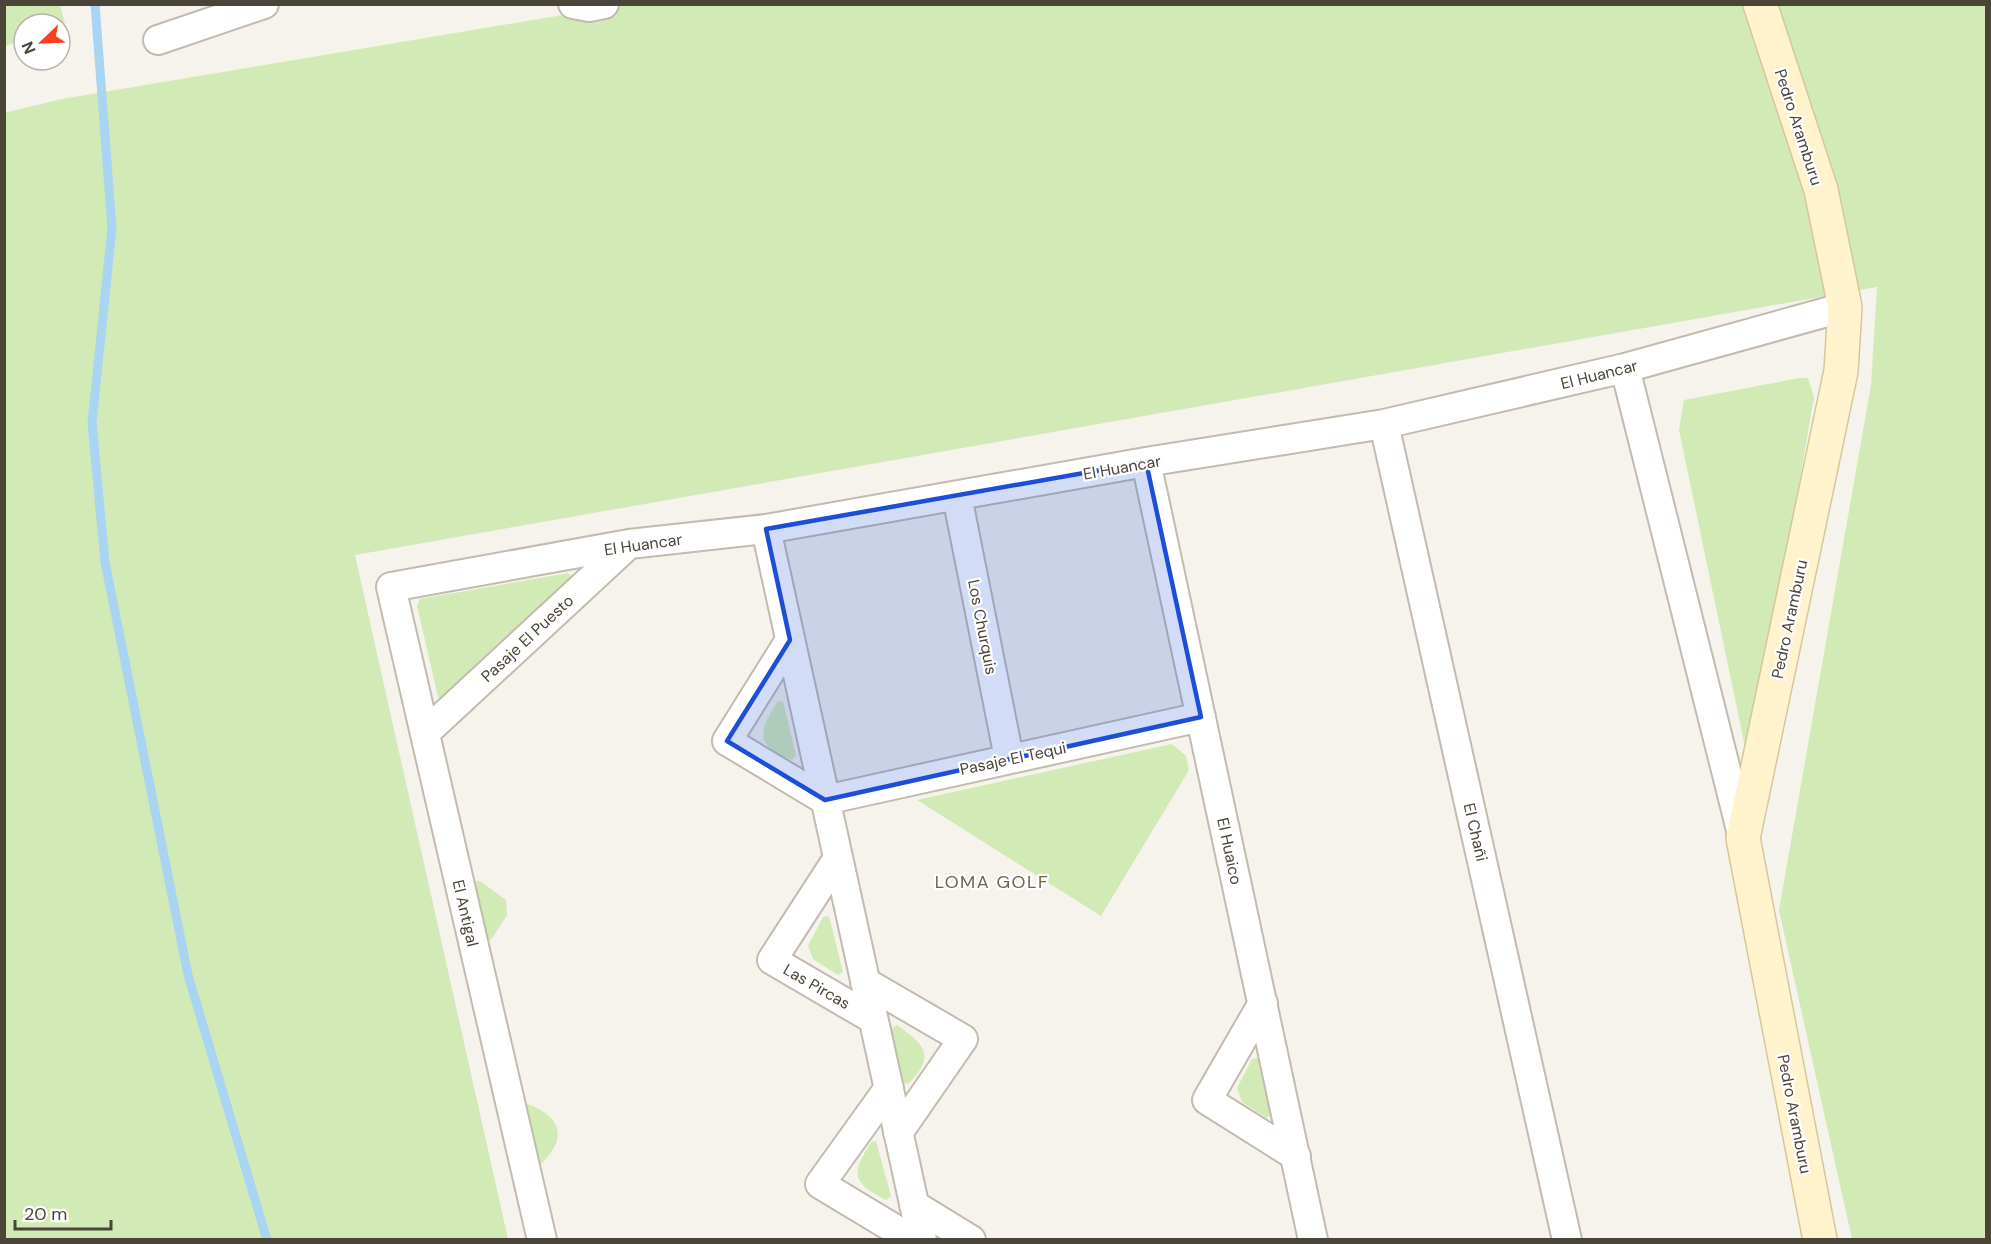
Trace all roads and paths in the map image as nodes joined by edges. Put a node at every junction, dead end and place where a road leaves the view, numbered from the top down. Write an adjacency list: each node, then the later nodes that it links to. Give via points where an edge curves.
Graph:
1 (264, 4): 5 (street)
2 (573, 4): 3 (street)
3 (604, 4)
4 (1760, 4): 6 (street, Pedro Aramburu, via 1821,190)
5 (158, 40)
6 (1845, 307): 7 (street, El Huancar); 19 (street, Pedro Aramburu, via 1841,371)
7 (1625, 368): 8 (street, El Huancar); 19 (street)
8 (1384, 424): 9 (street, El Huancar); 33 (street, El Chañi)
9 (1146, 462): 10 (street, El Huancar); 15 (street, El Huaico)
10 (957, 496): 11 (street, El Huancar); 17 (street, Los Churquis)
11 (766, 529): 12 (street, El Huancar); 14 (street, Las Pircas)
12 (629, 544): 13 (street, El Huancar); 16 (street, Pasaje El Puesto)
13 (391, 587): 16 (street, El Antigal)
14 (790, 640): 18 (street, Las Pircas); 18 (street, via 727,741)
15 (1201, 717): 17 (street, Pasaje El Tequi); 22 (street, El Huaico)
16 (425, 733): 29 (street, El Antigal)
17 (1009, 758): 18 (street, Pasaje El Tequi)
18 (825, 800): 20 (street, Las Pircas)
19 (1743, 838): 34 (street, Pedro Aramburu)
20 (838, 858): 21 (street, Las Pircas); 23 (street, Las Pircas, via 772,960)
21 (865, 981): 23 (street, Las Pircas); 25 (street, Las Pircas, via 963,1039)
22 (1263, 1003): 26 (street, El Huaico); 26 (street, via 1207,1100)
23 (873, 1019): 24 (street, Las Pircas)
24 (889, 1088): 25 (street, Las Pircas); 30 (street, via 820,1184)
25 (898, 1133): 27 (street, Las Pircas)
26 (1296, 1156): 28 (street, El Huaico)
27 (914, 1205): 31 (street, Las Pircas); 32 (street)
28 (1310, 1236)
29 (542, 1239)
30 (914, 1239)
31 (922, 1239)
32 (970, 1239)
33 (1567, 1239)
34 (1820, 1239)

